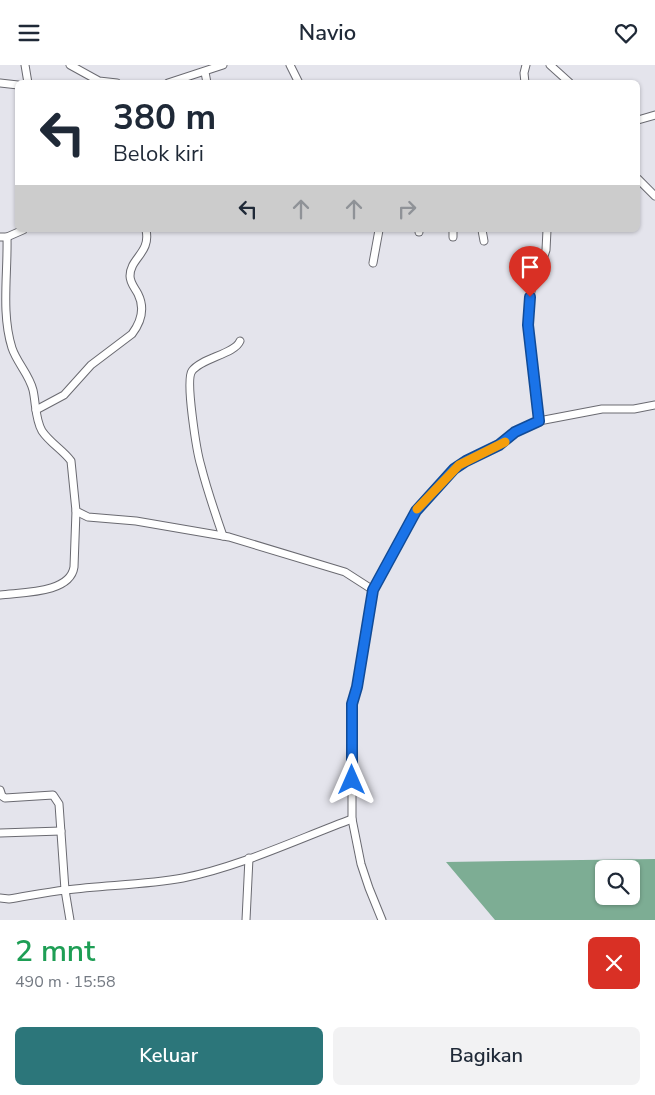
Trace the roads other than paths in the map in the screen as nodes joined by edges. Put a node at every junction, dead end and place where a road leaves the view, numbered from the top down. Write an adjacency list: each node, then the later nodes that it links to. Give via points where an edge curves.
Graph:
1 (25, 65): 8 (street)
2 (70, 65): 9 (street)
3 (223, 65): 7 (street)
4 (290, 65): 12 (street)
5 (526, 65): 13 (street)
6 (550, 65): 14 (street)
7 (204, 72): 10 (street); 11 (street)
8 (28, 80)
9 (97, 80)
10 (178, 80)
11 (207, 80)
12 (298, 80)
13 (525, 80)
14 (567, 80)
15 (0, 83): 16 (street)
16 (15, 85)
17 (655, 115): 18 (street)
18 (640, 120)
19 (640, 181): 20 (street)
20 (655, 196)
21 (18, 232): 26 (street)
22 (147, 232): 31 (street, via 146,246 130,276 142,306 137,329 91,365 60,398)
23 (379, 232): 28 (street)
24 (482, 232): 27 (street)
25 (547, 232): 32 (street, via 546,250 534,275 528,325)
26 (4, 237): 31 (street, via 7,327 13,350 30,383)
27 (484, 241)
28 (373, 263)
29 (240, 341): 34 (street, via 236,347 191,371 190,379 200,466)
30 (655, 405): 32 (street, via 602,409)
31 (36, 410): 33 (street, via 43,433 71,461)
32 (539, 421): 35 (street, via 454,469 416,511)
33 (76, 511): 34 (street, via 88,517 136,521); 36 (street, via 74,567 70,578 48,589)
34 (224, 536): 35 (street, via 345,572)
35 (373, 590): 38 (street, via 352,704)
36 (0, 595)
37 (0, 789): 39 (street, via 5,797 56,797)
38 (352, 819): 41 (street); 46 (street, via 364,872)
39 (61, 831): 40 (street); 42 (street)
40 (0, 833)
41 (249, 858): 42 (street, via 182,878); 45 (street)
42 (65, 889): 43 (street); 44 (street)
43 (0, 898)
44 (70, 920)
45 (246, 920)
46 (382, 920)

